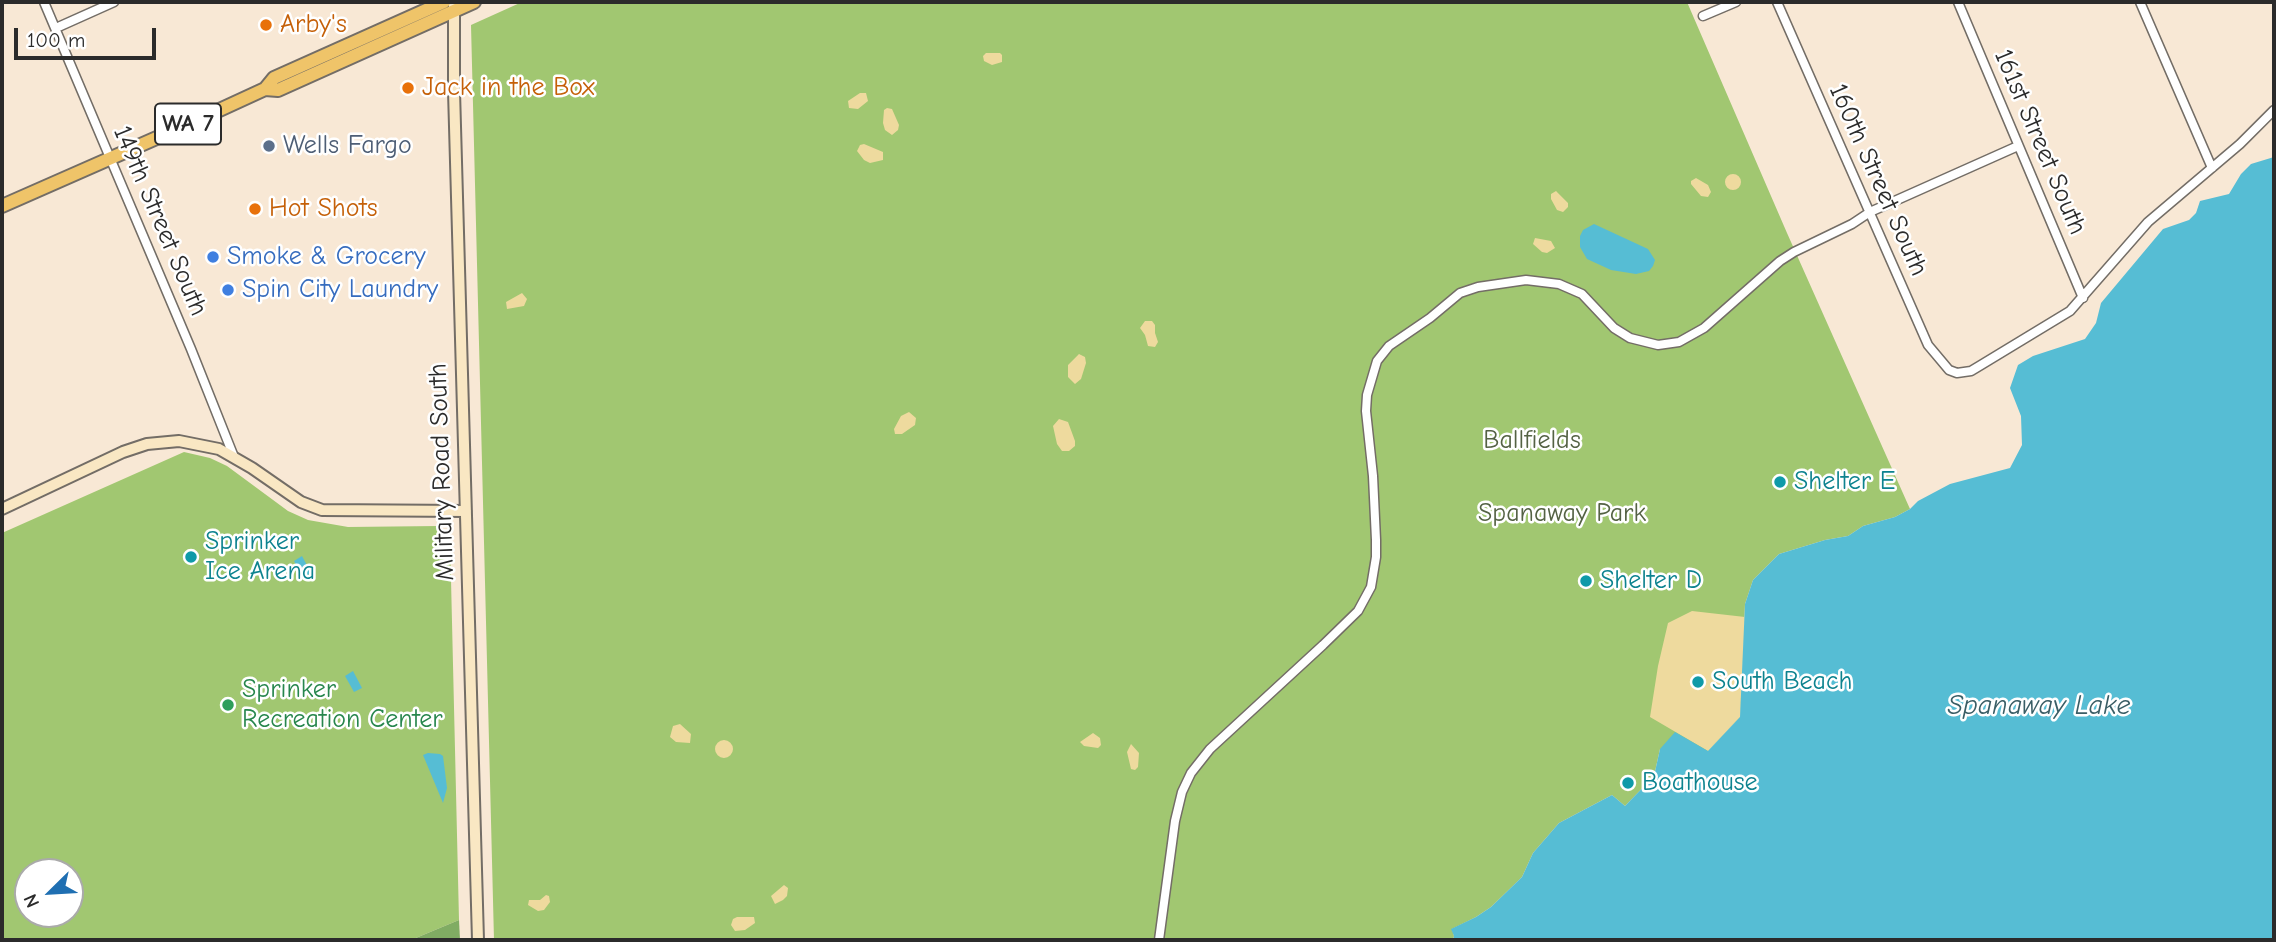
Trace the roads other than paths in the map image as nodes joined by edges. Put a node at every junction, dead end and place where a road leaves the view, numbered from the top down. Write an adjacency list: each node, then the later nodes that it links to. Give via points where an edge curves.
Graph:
1 (44, 2): 11 (street, 149th Street South)
2 (114, 2): 11 (street)
3 (444, 2): 12 (main road, WA 7, via 274,78)
4 (474, 2): 9 (main road, WA 7)
5 (1736, 2): 10 (street)
6 (1777, 2): 18 (street, 160th Street South)
7 (1958, 2): 14 (street, 161st Street South)
8 (2140, 2): 16 (street)
9 (454, 7): 12 (main road, WA 7, via 278,90); 22 (main road, Military Road South)
10 (1703, 16)
11 (56, 27): 15 (street, 149th Street South)
12 (265, 89): 15 (main road, WA 7)
13 (2274, 110): 16 (street)
14 (2018, 146): 18 (street); 19 (street, 161st Street South)
15 (110, 159): 17 (main road, WA 7); 20 (street, 149th Street South)
16 (2211, 168): 19 (street, via 2148,222)
17 (2, 206)
18 (1870, 212): 19 (street, 160th Street South, via 1928,345 1949,370 1962,373 1981,365 2062,316); 24 (street, via 1780,261 1710,323 1679,342 1658,345 1630,338 1582,295 1559,284 1526,280 1460,293 1389,346 1377,361 1366,411 1376,540 1371,587 1358,611 1210,749 1191,773 1175,821)
19 (2083, 298)
20 (234, 457): 21 (main road, via 192,443 147,444); 22 (main road, via 295,498 322,510)
21 (2, 509)
22 (466, 511): 23 (main road, Military Road South)
23 (478, 940)
24 (1159, 940)

